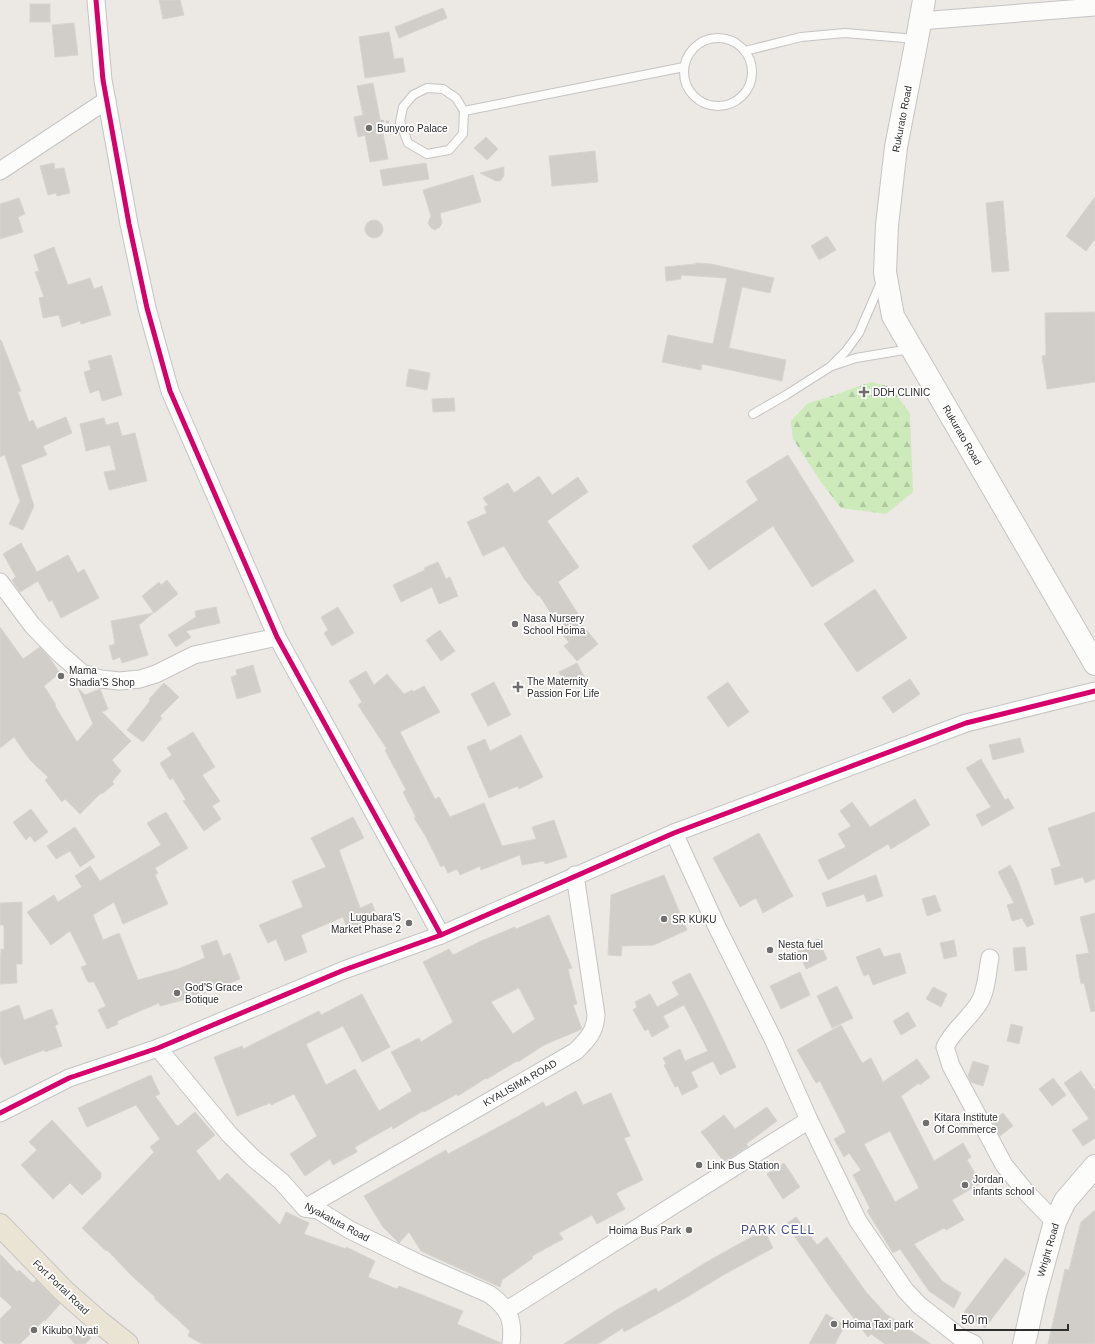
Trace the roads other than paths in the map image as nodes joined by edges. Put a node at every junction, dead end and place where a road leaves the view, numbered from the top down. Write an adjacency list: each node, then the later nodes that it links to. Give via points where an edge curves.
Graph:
1 (96, 0): 7 (street)
2 (924, 0): 4 (street, Rukurato Road)
3 (1095, 7): 4 (street)
4 (918, 30): 5 (lane, via 801,37); 10 (street, Rukurato Road, via 896,147)
5 (745, 51): 6 (lane, via 735,42 723,38 709,39 697,44 689,54); 6 (lane, via 751,64 751,79 745,93 734,102 719,106 697,99 689,90)
6 (684, 67): 8 (lane)
7 (107, 100): 9 (street); 15 (street, via 147,308 170,391)
8 (464, 112): 8 (lane, via 463,134 449,150 427,154 408,143 400,122 403,107 412,95 427,88 443,90 456,98)
9 (0, 171)
10 (885, 272): 11 (street, Rukurato Road, via 893,316); 12 (lane, via 859,333)
11 (912, 349): 12 (lane, via 856,358); 16 (street, Rukurato Road)
12 (830, 367): 13 (lane)
13 (753, 414)
14 (0, 582): 15 (street, via 32,625 59,653 82,673 101,680 140,679 194,655)
15 (278, 637): 20 (street)
16 (1095, 664)
17 (1095, 691): 18 (street, via 966,723)
18 (674, 833): 19 (street); 24 (street)
19 (575, 875): 20 (street); 26 (street, KYALISIMA ROAD, via 596,1015 593,1031 585,1042 576,1050)
20 (441, 935): 22 (street, via 344,970)
21 (990, 958): 27 (street, via 984,991 979,1002 952,1035 945,1048 951,1066 1004,1165)
22 (158, 1048): 23 (street, via 69,1078); 26 (street, Nyakatuta Road, via 229,1134 281,1181)
23 (0, 1114)
24 (809, 1120): 29 (street); 32 (street, via 858,1221 905,1290 940,1322 961,1338)
25 (1095, 1166): 27 (street, Wright Road, via 1066,1201)
26 (304, 1208): 29 (street, Nyakatuta Road, via 318,1210 350,1230 489,1294)
27 (1055, 1222): 33 (street, Wright Road)
28 (0, 1225): 30 (main road, Fort Portal Road, via 64,1291)
29 (507, 1310): 31 (street, via 512,1322)
30 (127, 1344)
31 (511, 1344)
32 (974, 1344)
33 (1024, 1344)

